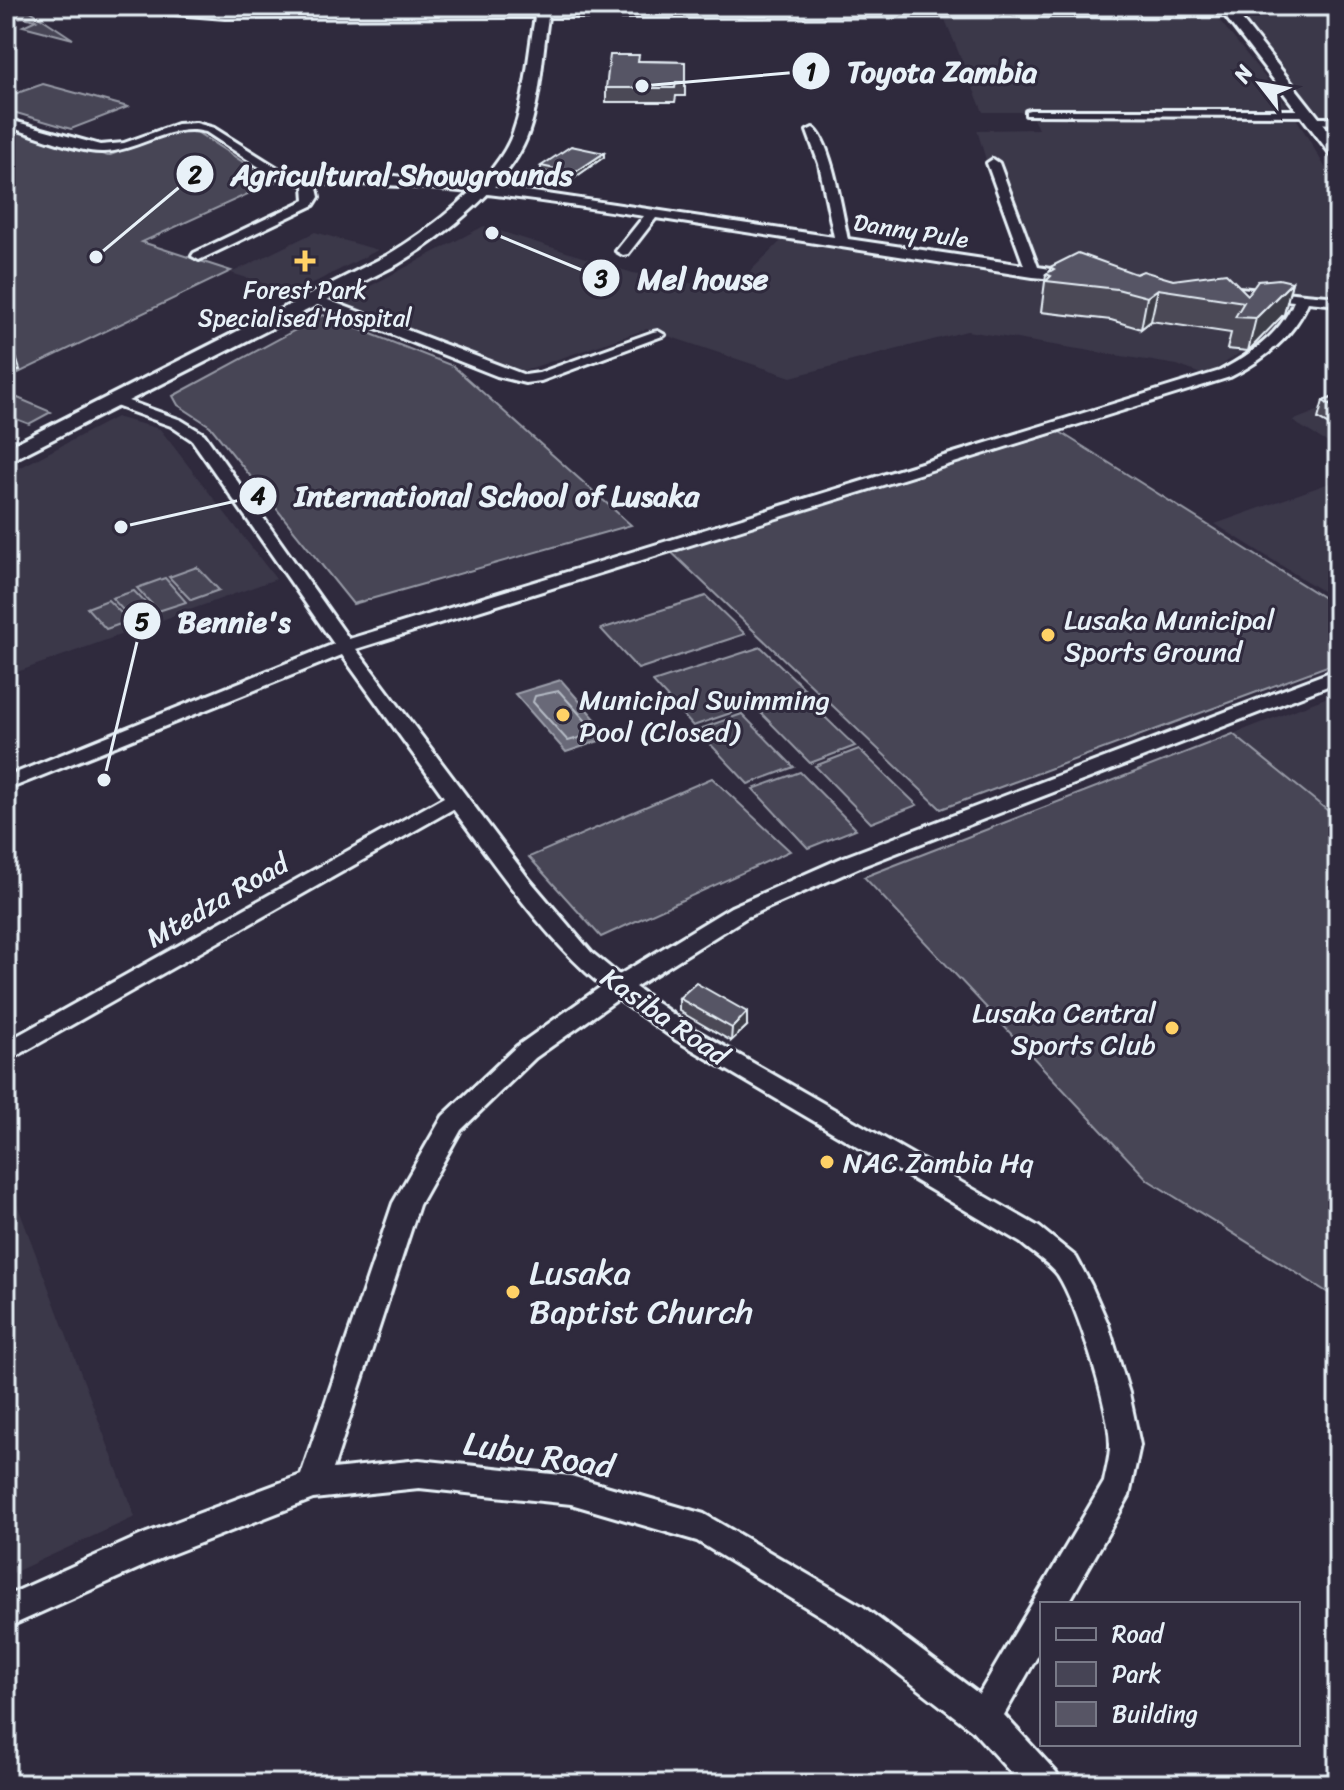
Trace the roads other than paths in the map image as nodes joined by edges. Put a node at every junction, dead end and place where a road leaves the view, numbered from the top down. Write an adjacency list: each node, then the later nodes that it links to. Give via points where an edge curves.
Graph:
1 (123, 6): 7 (main road, via 225,14)
2 (1309, 6): 6 (street)
3 (675, 9): 8 (main road); 9 (main road)
4 (932, 9): 5 (main road); 9 (main road)
5 (1226, 9): 11 (main road)
6 (1338, 9)
7 (424, 10): 8 (main road)
8 (540, 10): 18 (main road, via 520,134 506,159)
9 (801, 10)
10 (1030, 113): 11 (street)
11 (1310, 117): 12 (street); 15 (main road)
12 (1338, 121)
13 (6, 122): 17 (street, via 100,149 126,146 177,127 203,127 283,176)
14 (813, 131): 20 (street)
15 (1338, 153)
16 (993, 163): 23 (street)
17 (310, 183): 18 (street, Danny Pule, via 374,178); 22 (street, via 310,202)
18 (478, 189): 19 (street, Danny Pule); 27 (main road, via 417,246)
19 (653, 214): 20 (street, Danny Pule); 21 (street)
20 (842, 243): 23 (street, Danny Pule)
21 (623, 251)
22 (199, 256)
23 (1033, 273): 24 (street, Danny Pule)
24 (1092, 279)
25 (1206, 289): 26 (street)
26 (1303, 297): 28 (street); 32 (street, via 1288,322 1249,362 1198,384)
27 (315, 299): 29 (street, via 525,379); 30 (main road)
28 (1338, 301)
29 (658, 335)
30 (115, 401): 31 (main road); 32 (street, Kasiba Road, via 176,423 198,437)
31 (6, 456)
32 (347, 646): 34 (street); 35 (street, Kasiba Road)
33 (1338, 675): 36 (street, via 838,868 739,912)
34 (6, 784)
35 (457, 798): 36 (street, Kasiba Road, via 549,920); 37 (street, Mtedza Road)
36 (618, 987): 38 (street, via 526,1052 452,1123 406,1203); 39 (street, Kasiba Road, via 684,1034 1030,1235 1066,1265 1094,1324 1125,1445 1118,1486)
37 (6, 1053)
38 (313, 1485): 40 (street, Lubu Road, via 155,1545); 42 (street, Lubu Road, via 419,1474 571,1490 704,1529 851,1617)
39 (1051, 1602)
40 (6, 1612)
41 (1040, 1620): 42 (street)
42 (984, 1718): 43 (street, Lubu Road)
43 (1044, 1784)

